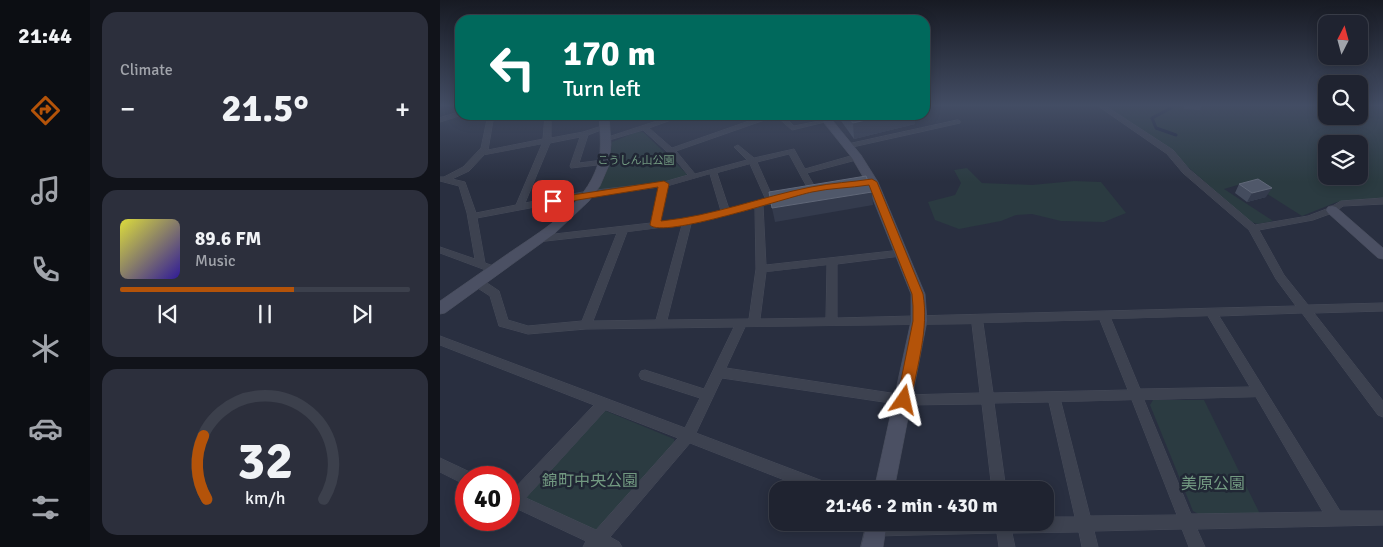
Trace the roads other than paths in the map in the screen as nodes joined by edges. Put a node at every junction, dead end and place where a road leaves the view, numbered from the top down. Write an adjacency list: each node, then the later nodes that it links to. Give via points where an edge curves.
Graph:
1 (489, 131): 17 (street, via 486,149)
2 (547, 131): 13 (street)
3 (595, 131): 11 (street)
4 (605, 131): 12 (street)
5 (633, 131): 12 (street)
6 (648, 131): 15 (street)
7 (729, 131): 15 (street)
8 (835, 131): 16 (street)
9 (928, 131): 16 (street)
10 (1138, 131): 37 (street, via 1170,152 1186,171)
11 (585, 134): 13 (street); 19 (street, via 574,166)
12 (606, 139): 19 (street)
13 (547, 142): 17 (street); 31 (street)
14 (738, 148): 18 (street)
15 (670, 151): 22 (street)
16 (852, 152): 21 (street); 41 (street)
17 (482, 153): 23 (street, via 466,169)
18 (753, 161): 20 (street); 21 (street, via 791,152); 29 (street)
19 (603, 162): 26 (street, via 602,171)
20 (712, 171): 22 (street); 33 (street)
21 (803, 172): 25 (street)
22 (693, 177): 24 (street)
23 (442, 181): 34 (street, via 462,184)
24 (664, 184): 26 (street); 36 (street)
25 (812, 190)
26 (588, 194): 31 (street); 39 (street, via 568,215)
27 (787, 197): 29 (street)
28 (1383, 201): 32 (street, via 1340,204)
29 (771, 202): 30 (street)
30 (760, 205): 33 (street); 45 (street)
31 (519, 207): 34 (street)
32 (1332, 210): 37 (street, via 1310,218); 42 (street)
33 (726, 213): 35 (street)
34 (472, 216): 44 (street)
35 (686, 222): 36 (street); 57 (street)
36 (655, 225): 38 (street)
37 (1253, 228): 50 (street, via 1280,277)
38 (623, 229): 39 (street); 58 (street)
39 (537, 239): 46 (street)
40 (440, 250): 44 (street)
41 (901, 253): 43 (street); 54 (street, via 918,294)
42 (1383, 255)
43 (832, 260): 45 (street); 55 (street)
44 (480, 264): 46 (street)
45 (761, 269): 56 (street)
46 (495, 270): 47 (street)
47 (477, 282): 49 (street); 58 (street, via 495,294 503,323 528,330)
48 (1383, 307): 50 (street)
49 (440, 309)
50 (1304, 310): 51 (street); 69 (street)
51 (1211, 312): 52 (street); 62 (street)
52 (1104, 316): 53 (street); 64 (street)
53 (977, 319): 54 (street); 66 (street)
54 (919, 321): 55 (street); 67 (street)
55 (831, 322): 56 (street)
56 (748, 323): 57 (street); 60 (street)
57 (660, 324): 58 (street)
58 (586, 325)
59 (440, 340): 68 (street)
60 (718, 372): 63 (street); 67 (street)
61 (645, 375): 63 (street)
62 (1259, 392): 64 (street); 79 (street)
63 (707, 395): 70 (street)
64 (1136, 395): 65 (street); 80 (street)
65 (1054, 396): 66 (street); 82 (street)
66 (987, 398): 67 (street); 75 (street)
67 (904, 400): 74 (street)
68 (604, 403): 70 (street); 76 (street)
69 (1383, 411)
70 (688, 436): 73 (street); 86 (street)
71 (440, 465): 72 (street)
72 (455, 472)
73 (805, 481)
74 (886, 481)
75 (998, 481)
76 (520, 491)
77 (520, 503): 86 (street)
78 (1383, 518): 79 (street)
79 (1336, 519): 80 (street)
80 (1187, 522): 82 (street); 90 (street)
81 (1054, 524): 82 (street)
82 (1085, 524): 89 (street)
83 (891, 531): 85 (street)
84 (1005, 531): 88 (street)
85 (875, 532)
86 (594, 543): 87 (street)
87 (614, 547)
88 (1007, 547)
89 (1090, 547)
90 (1197, 547)

